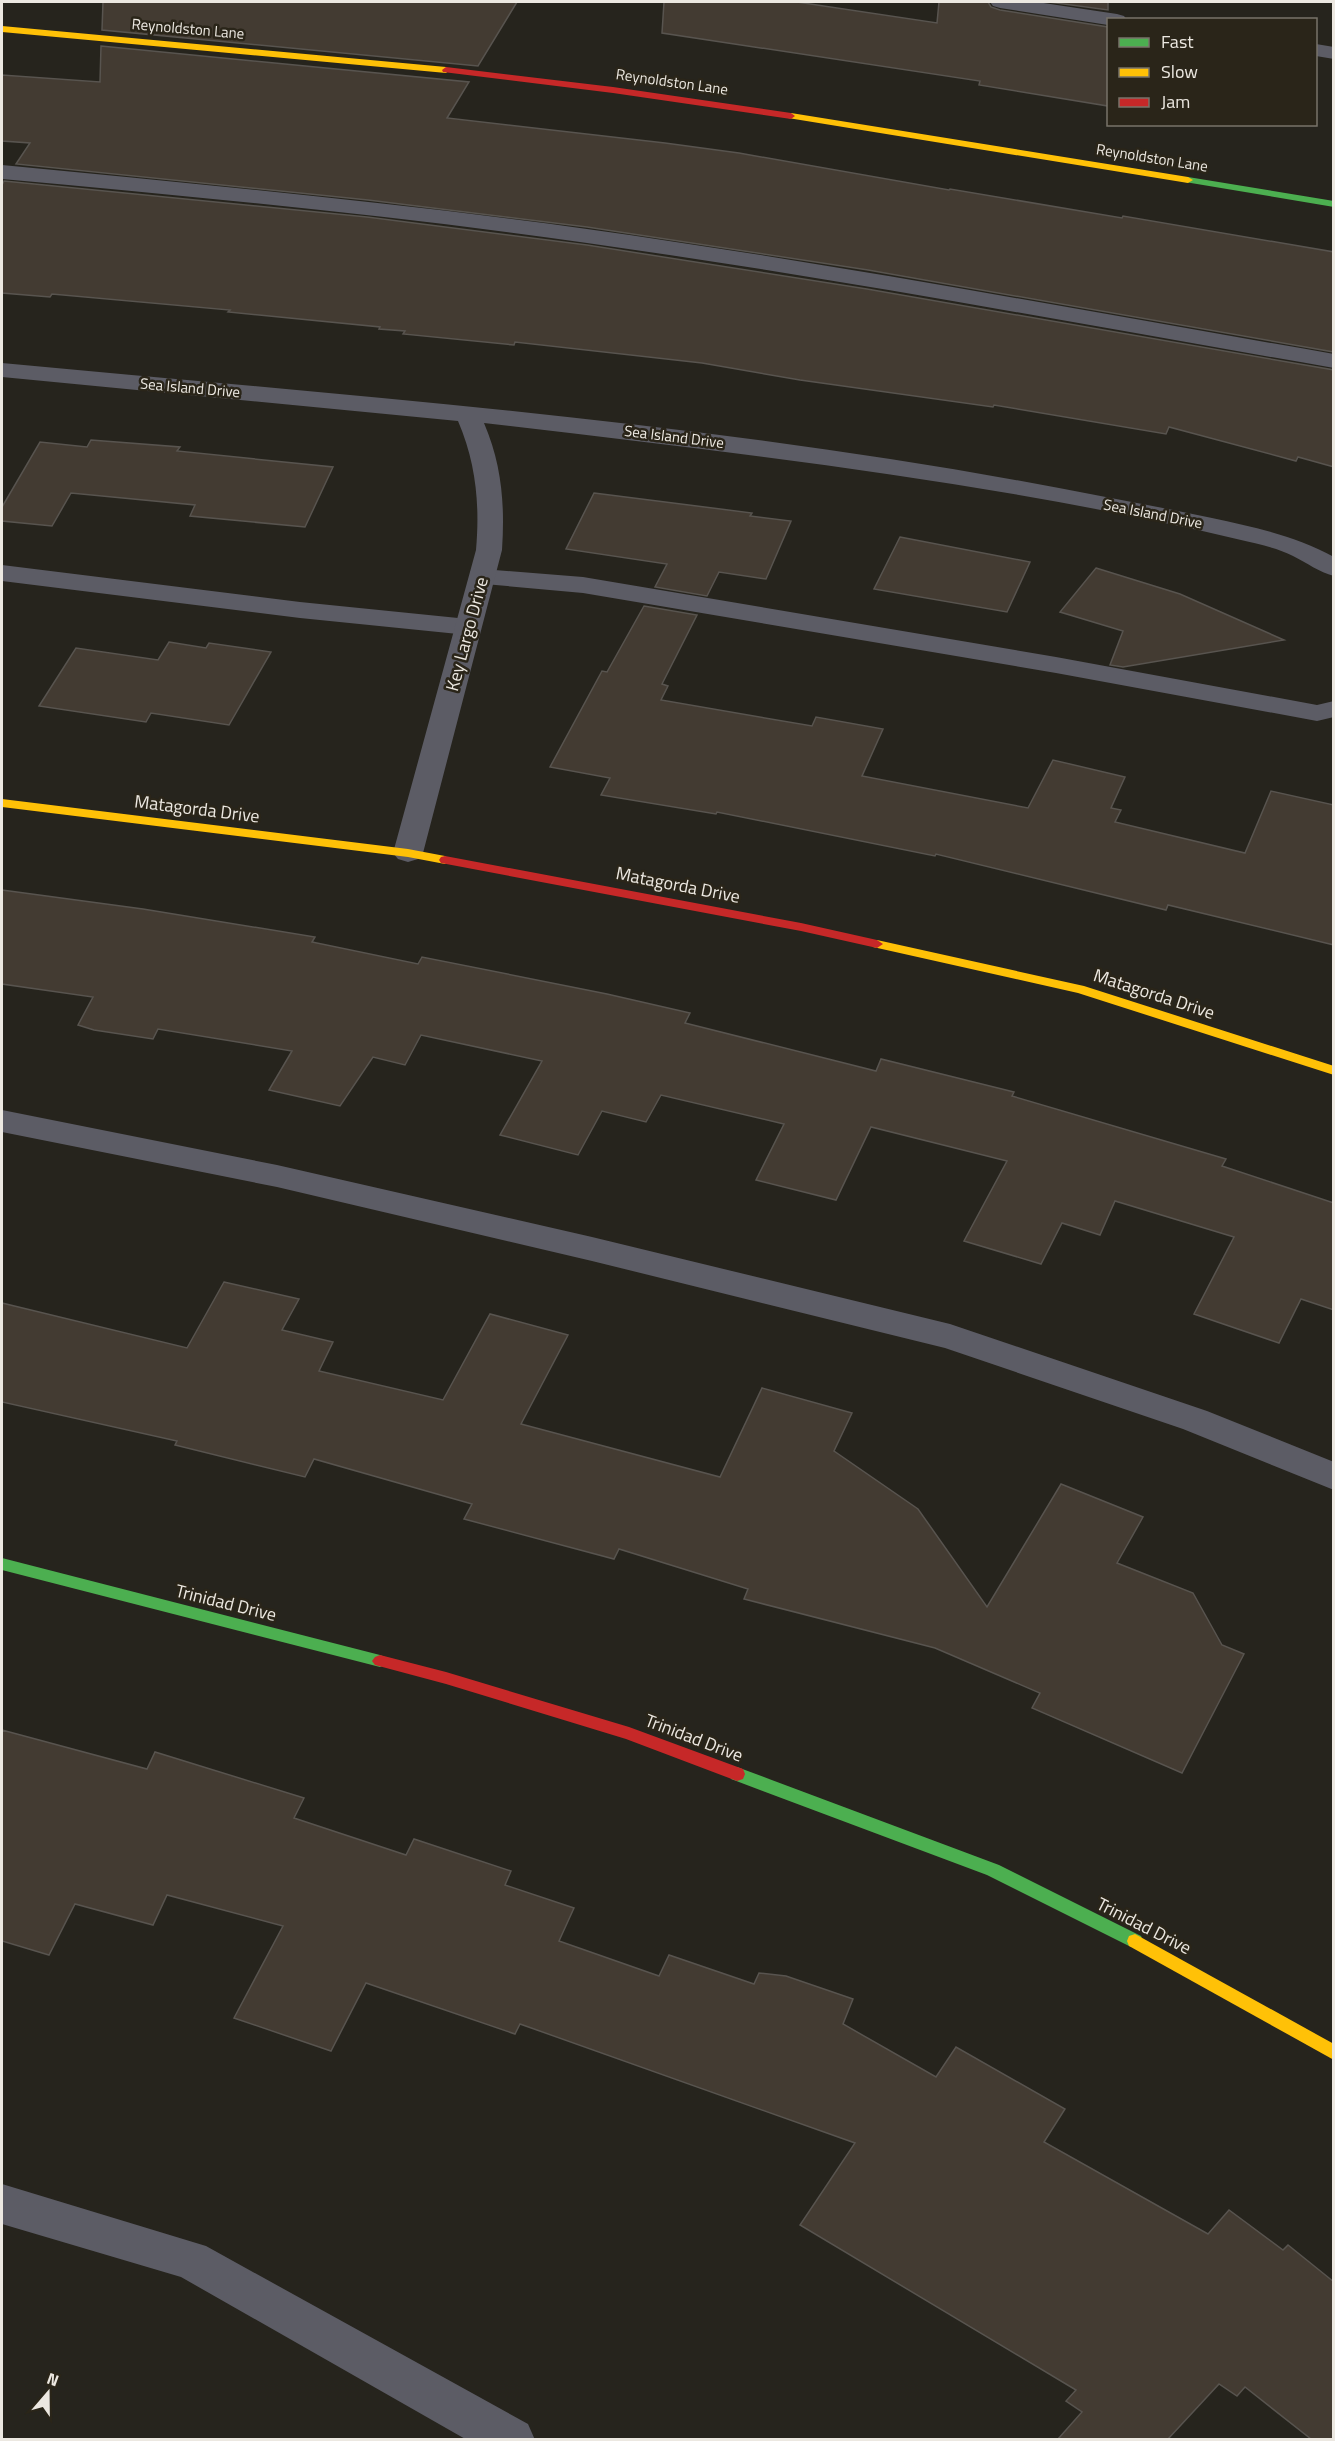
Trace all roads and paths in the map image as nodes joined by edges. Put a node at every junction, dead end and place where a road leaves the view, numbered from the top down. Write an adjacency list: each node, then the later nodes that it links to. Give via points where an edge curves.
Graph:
1 (1000, 2): 2 (street)
2 (1107, 18)
3 (2, 29): 7 (street, Reynoldston Lane, via 419,66 615,91)
4 (1317, 50): 5 (street)
5 (1334, 53)
6 (2, 172): 8 (street, via 366,207 588,236)
7 (1334, 204)
8 (1334, 361)
9 (2, 370): 10 (street, Sea Island Drive)
10 (467, 414): 11 (street, Sea Island Drive, via 783,450 982,480 1250,534 1300,549); 13 (street, Key Largo Drive, via 488,466 491,519)
11 (1334, 568)
12 (2, 573): 14 (street)
13 (482, 577): 14 (street, Key Largo Drive); 15 (street, via 582,585 1317,713)
14 (468, 627): 17 (street, Key Largo Drive)
15 (1334, 708)
16 (2, 803): 17 (street, Matagorda Drive)
17 (408, 853): 18 (street, Matagorda Drive, via 801,927 1080,989)
18 (1334, 1071)
19 (2, 1121): 20 (street, via 277,1176 950,1337 1195,1420)
20 (1334, 1477)
21 (2, 1564): 22 (street, Trinidad Drive, via 446,1678 640,1737 993,1870 1161,1954)
22 (1334, 2053)
23 (2, 2204): 24 (street, via 191,2260)
24 (512, 2439)

